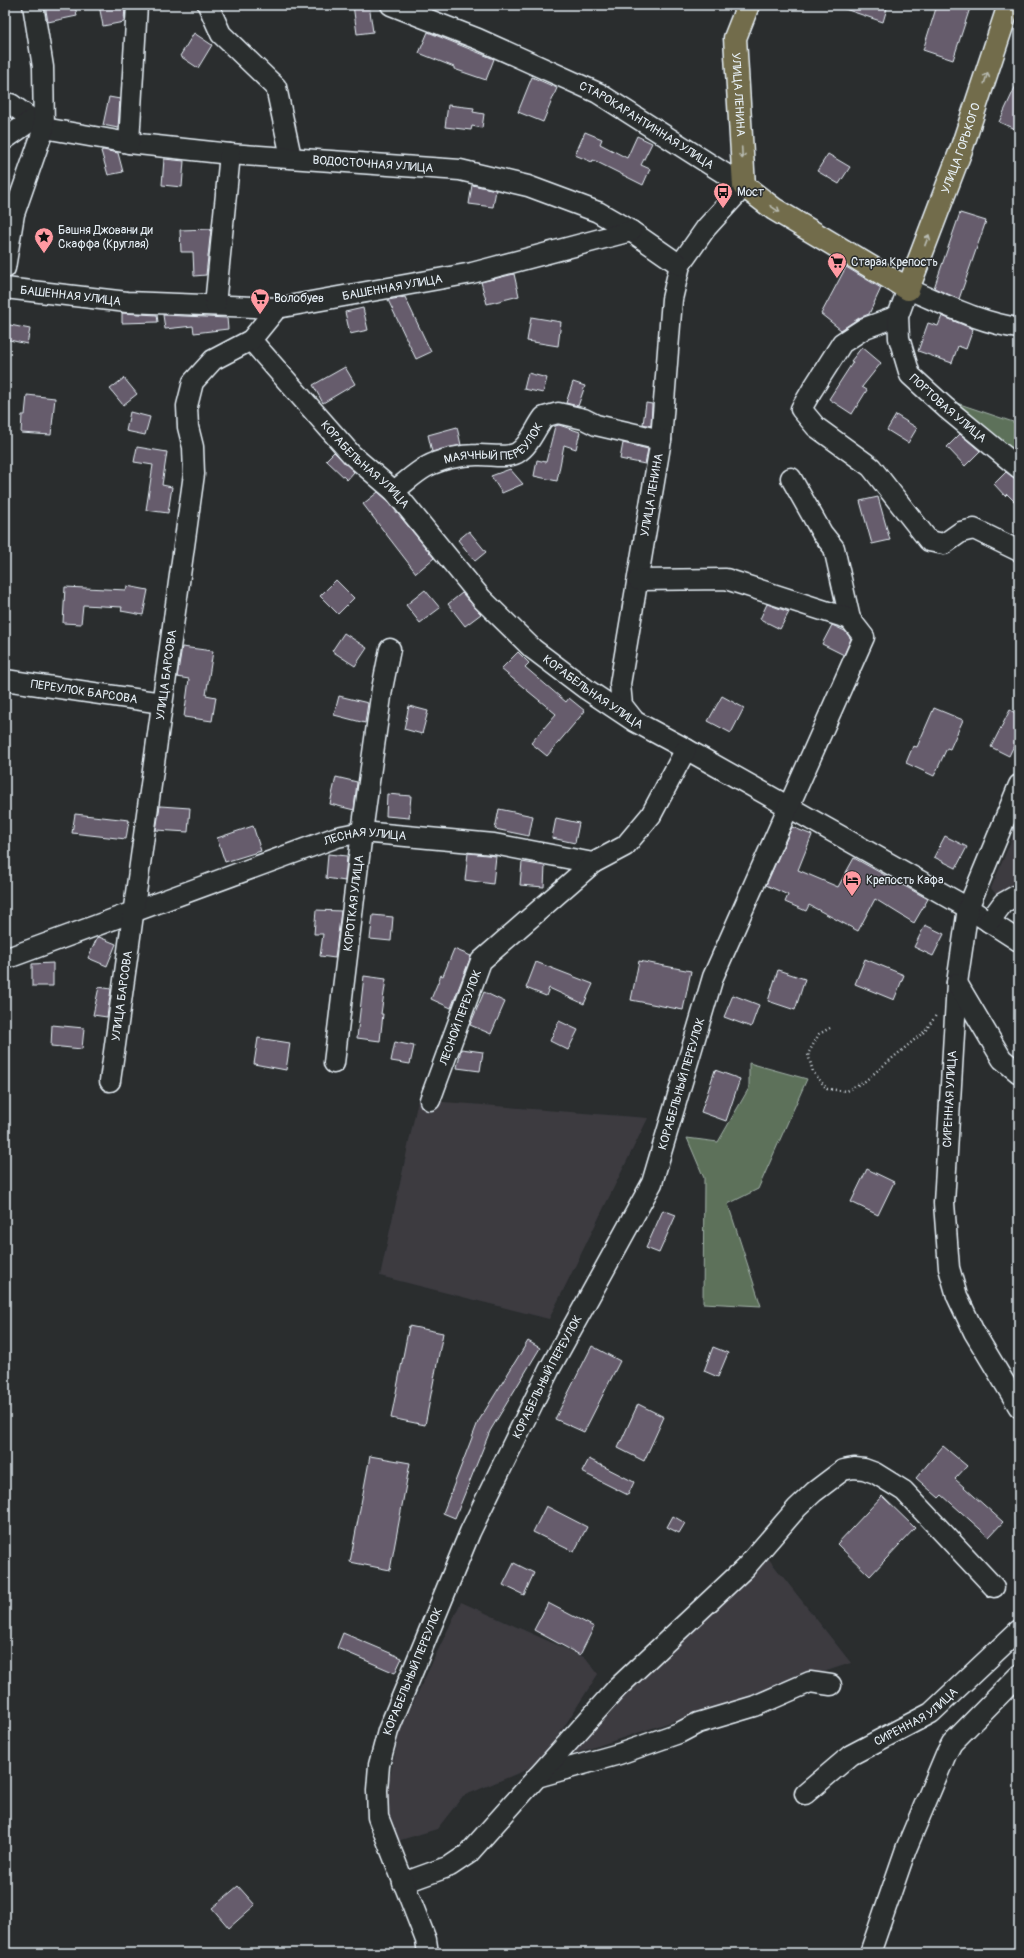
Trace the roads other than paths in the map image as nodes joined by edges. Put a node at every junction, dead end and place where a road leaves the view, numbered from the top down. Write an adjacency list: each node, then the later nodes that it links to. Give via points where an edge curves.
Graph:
1 (33, 5): 8 (street, via 43,67)
2 (137, 5): 10 (street)
3 (208, 5): 12 (street, via 221,34 276,87)
4 (391, 5): 13 (street, СТАРОКАРАНТИННАЯ УЛИЦА, via 478,39 598,93)
5 (748, 5): 13 (main road, УЛИЦА ЛЕНИНА, one-way to 13, via 735,38)
6 (1009, 5): 18 (main road, УЛИЦА ГОРЬКОГО, one-way to 6, via 961,150)
7 (5, 102): 8 (street)
8 (38, 124): 9 (street); 10 (street, ВОДОСТОЧНАЯ УЛИЦА); 16 (street, via 14,214)
9 (5, 139)
10 (129, 143): 11 (street, ВОДОСТОЧНАЯ УЛИЦА)
11 (230, 154): 12 (street, ВОДОСТОЧНАЯ УЛИЦА); 19 (street)
12 (291, 157): 14 (street, ВОДОСТОЧНАЯ УЛИЦА, via 460,170 528,186 598,212)
13 (744, 186): 15 (street, via 706,228); 18 (main road, СТАРОКАРАНТИННАЯ УЛИЦА, one-way to 18, via 774,209)
14 (631, 231): 15 (street, ВОДОСТОЧНАЯ УЛИЦА); 20 (street, БАШЕННАЯ УЛИЦА, via 472,273)
15 (680, 265): 24 (street, УЛИЦА ЛЕНИНА, via 672,299)
16 (5, 268)
17 (5, 288): 19 (street, БАШЕННАЯ УЛИЦА, via 127,302)
18 (908, 289): 21 (street, ПОРТОВАЯ УЛИЦА); 22 (street, СТАРОКАРАНТИННАЯ УЛИЦА, via 1000,326)
19 (215, 305): 20 (street, БАШЕННАЯ УЛИЦА)
20 (277, 308): 23 (street, УЛИЦА БАРСОВА)
21 (898, 316): 25 (street, ПОРТОВАЯ УЛИЦА, via 899,338 910,375); 28 (street, via 865,328 842,342 802,409 816,427 871,467 929,541 944,544 960,532 974,529)
22 (1019, 328)
23 (251, 340): 27 (street, КОРАБЕЛЬНАЯ УЛИЦА, via 352,455); 33 (street, УЛИЦА БАРСОВА, via 213,360 193,382 191,388 187,406 194,474)
24 (661, 440): 27 (street, МАЯЧНЫЙ ПЕРЕУЛОК, via 558,413 544,417 528,445 516,453 452,458 427,467); 29 (street, УЛИЦА ЛЕНИНА)
25 (1019, 468)
26 (791, 478): 30 (street, via 822,533 834,548)
27 (394, 490): 34 (street, КОРАБЕЛЬНАЯ УЛИЦА, via 482,599 533,649)
28 (1019, 551)
29 (638, 580): 30 (street, via 726,579); 34 (street, УЛИЦА ЛЕНИНА, via 620,684 622,705)
30 (850, 619): 37 (street, КОРАБЕЛЬНЫЙ ПЕРЕУЛОК, via 864,637)
31 (390, 649): 38 (street, КОРОТКАЯ УЛИЦА)
32 (5, 680): 33 (street, ПЕРЕУЛОК БАРСОВА)
33 (162, 703): 42 (street, УЛИЦА БАРСОВА)
34 (634, 721): 35 (street, КОРАБЕЛЬНАЯ УЛИЦА)
35 (686, 749): 37 (street, КОРАБЕЛЬНАЯ УЛИЦА); 39 (street, via 651,815 625,846)
36 (1019, 785): 41 (street, СИРЕННАЯ УЛИЦА)
37 (788, 808): 41 (street, КОРАБЕЛЬНАЯ УЛИЦА); 58 (street, КОРАБЕЛЬНЫЙ ПЕРЕУЛОК, via 713,976 652,1183 549,1370 474,1525 388,1731 379,1765 378,1817)
38 (362, 832): 39 (street, ЛЕСНАЯ УЛИЦА, via 494,844); 42 (street, ЛЕСНАЯ УЛИЦА, via 337,837); 47 (street, КОРОТКАЯ УЛИЦА)
39 (593, 863): 50 (street, ЛЕСНОЙ ПЕРЕУЛОК, via 481,962)
40 (1019, 894): 43 (street, via 1003,903)
41 (968, 908): 43 (street, КОРАБЕЛЬНАЯ УЛИЦА); 46 (street, СИРЕННАЯ УЛИЦА)
42 (134, 912): 45 (street, ЛЕСНАЯ УЛИЦА); 49 (street, УЛИЦА БАРСОВА)
43 (989, 922): 44 (street, КОРАБЕЛЬНАЯ УЛИЦА)
44 (1019, 941)
45 (5, 959)
46 (957, 983): 48 (street, via 1002,1059); 51 (street, СИРЕННАЯ УЛИЦА, via 944,1203 949,1268 957,1296 974,1332)
47 (334, 1063)
48 (1019, 1073)
49 (110, 1081)
50 (430, 1100)
51 (1019, 1407)
52 (994, 1587): 56 (street, via 904,1491 864,1470 843,1470 797,1508 745,1568 617,1688)
53 (1019, 1630): 57 (street, СИРЕННАЯ УЛИЦА, via 931,1713 851,1755)
54 (1019, 1675): 60 (street, via 952,1743 946,1754 906,1849)
55 (831, 1685): 56 (street, via 810,1682 756,1706 698,1723 679,1733 619,1754)
56 (537, 1777): 58 (street, via 460,1861)
57 (805, 1794)
58 (403, 1883): 59 (street, КОРАБЕЛЬНЫЙ ПЕРЕУЛОК, via 426,1940)
59 (428, 1953)
60 (870, 1953)

